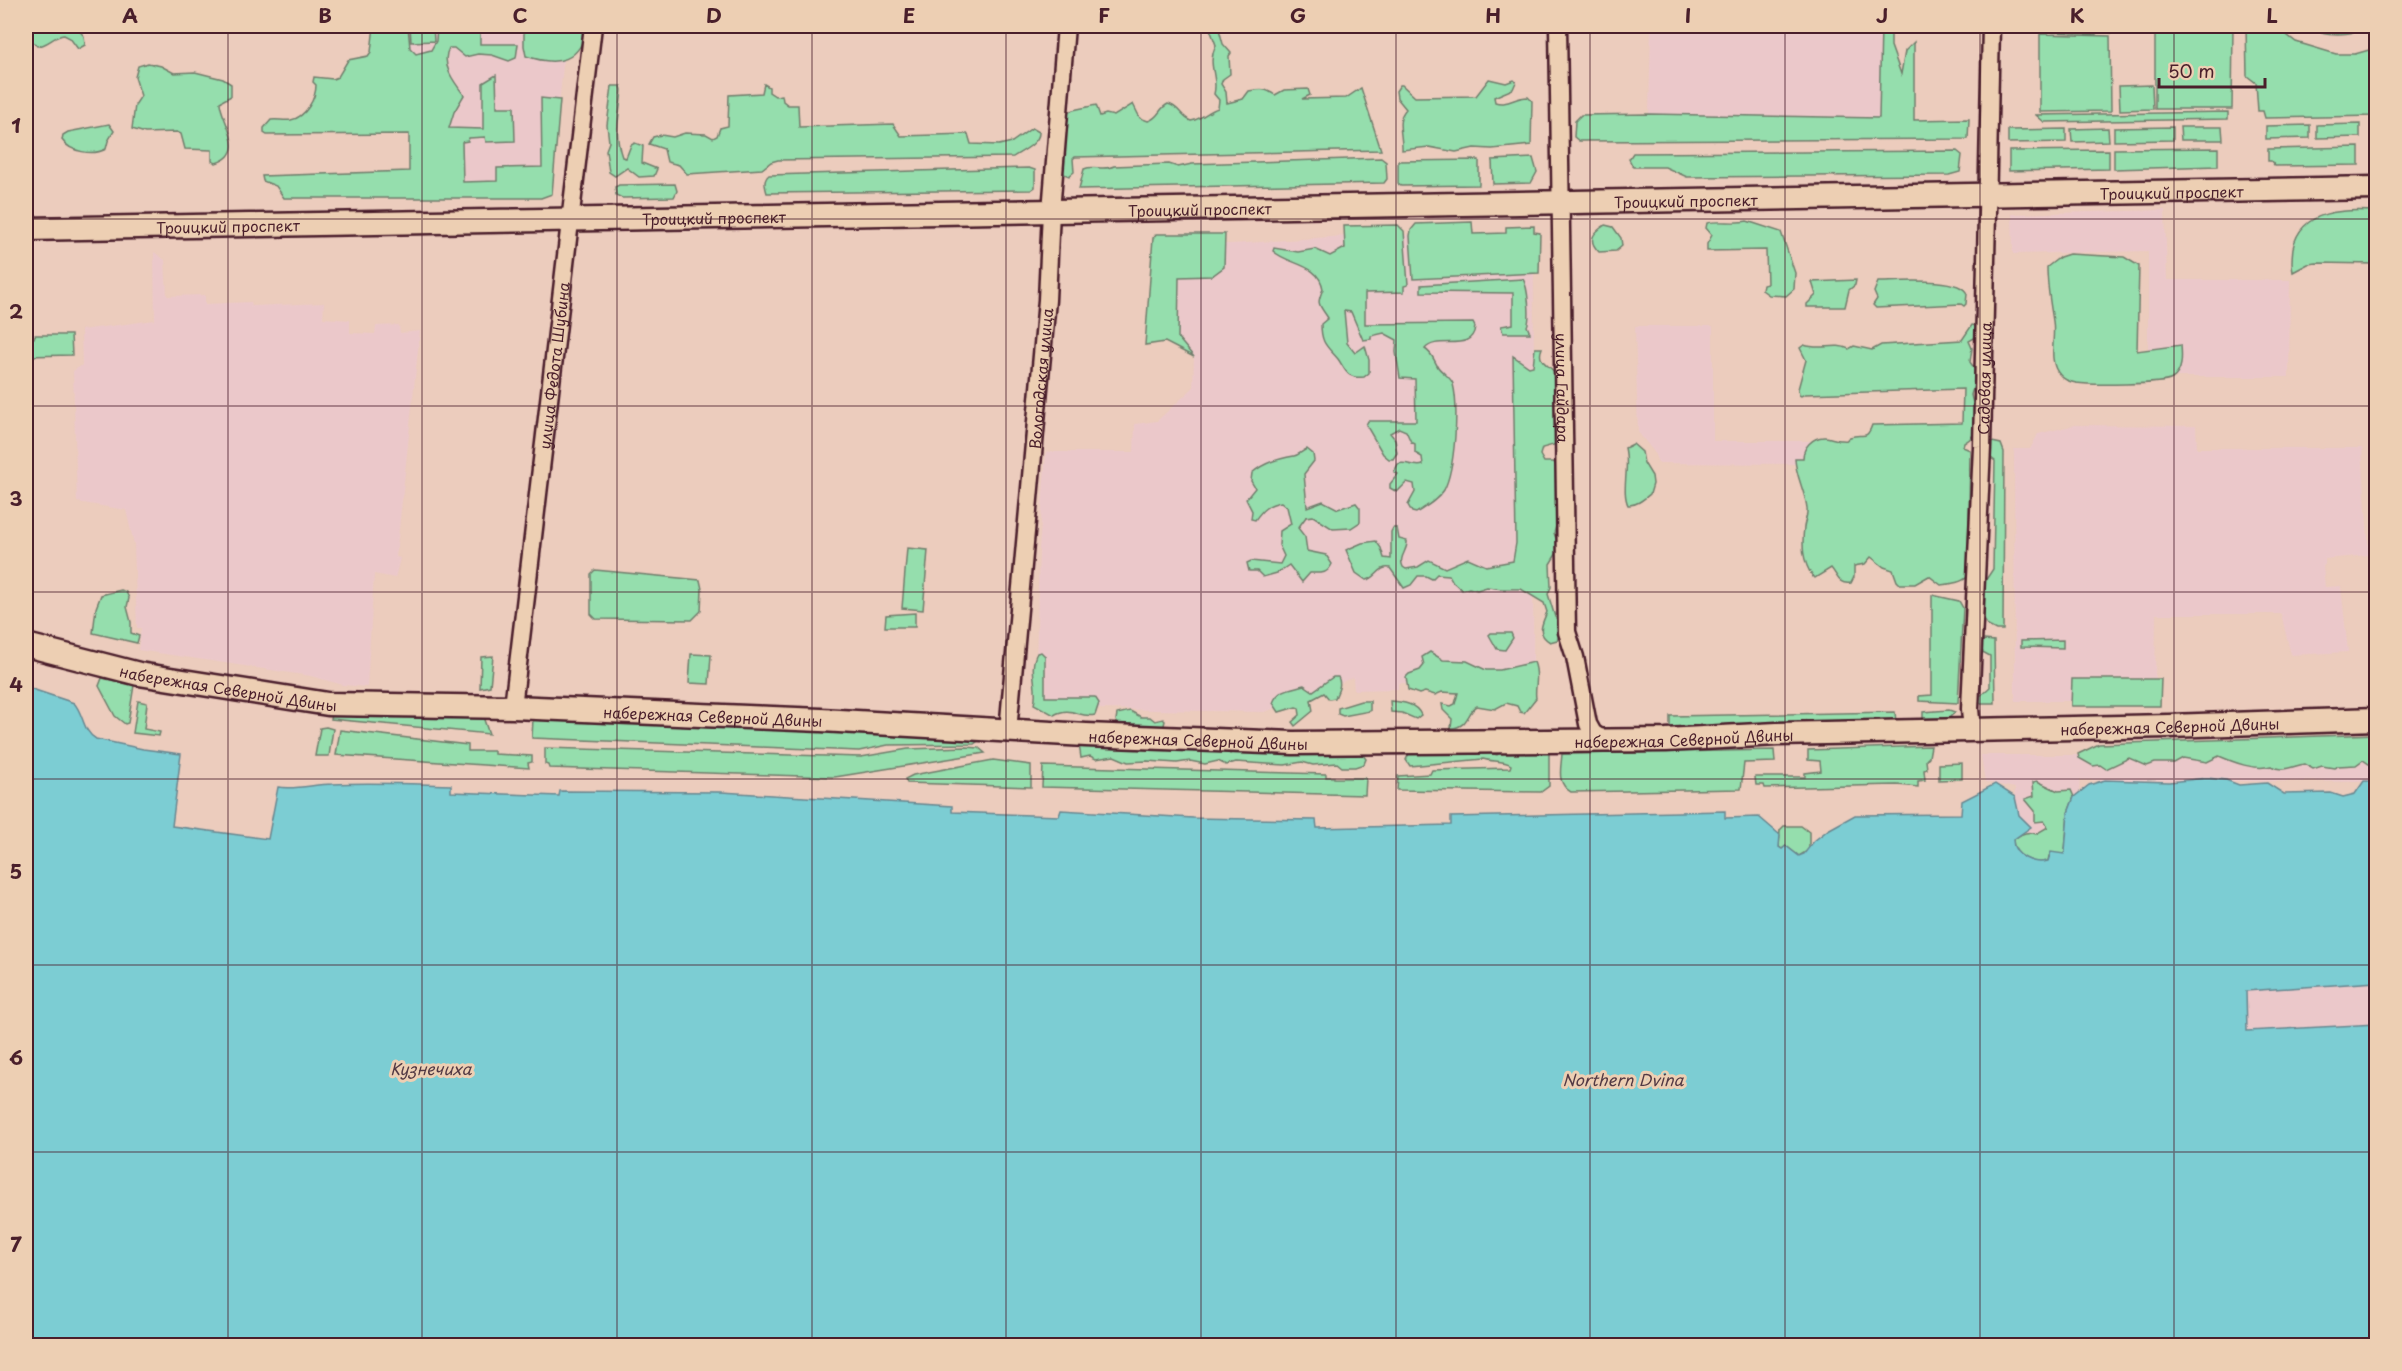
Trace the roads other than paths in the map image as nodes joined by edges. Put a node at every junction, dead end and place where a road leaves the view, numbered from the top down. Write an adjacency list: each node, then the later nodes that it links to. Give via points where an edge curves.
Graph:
1 (593, 26): 9 (street, улица Федота Шубина)
2 (1066, 26): 8 (street, Вологодская улица)
3 (1558, 26): 7 (street, улица Гайдара)
4 (1991, 26): 6 (street, Садовая улица)
5 (2376, 188): 6 (street, Троицкий проспект)
6 (1988, 195): 7 (street, Троицкий проспект); 14 (street, Садовая улица)
7 (1559, 202): 8 (street, Троицкий проспект); 16 (street, улица Гайдара, via 1567,632 1587,724 1593,734)
8 (1051, 211): 9 (street, Троицкий проспект); 15 (street, Вологодская улица, via 1047,300)
9 (570, 220): 10 (street, Троицкий проспект); 12 (street, улица Федота Шубина)
10 (26, 229)
11 (26, 645): 12 (street, набережная Северной Двины, via 139,674 328,704)
12 (513, 707): 15 (street, набережная Северной Двины)
13 (2376, 718): 14 (street, набережная Северной Двины)
14 (1972, 730): 16 (street, набережная Северной Двины)
15 (1008, 731): 16 (street, набережная Северной Двины, via 1293,743)
16 (1604, 740)

